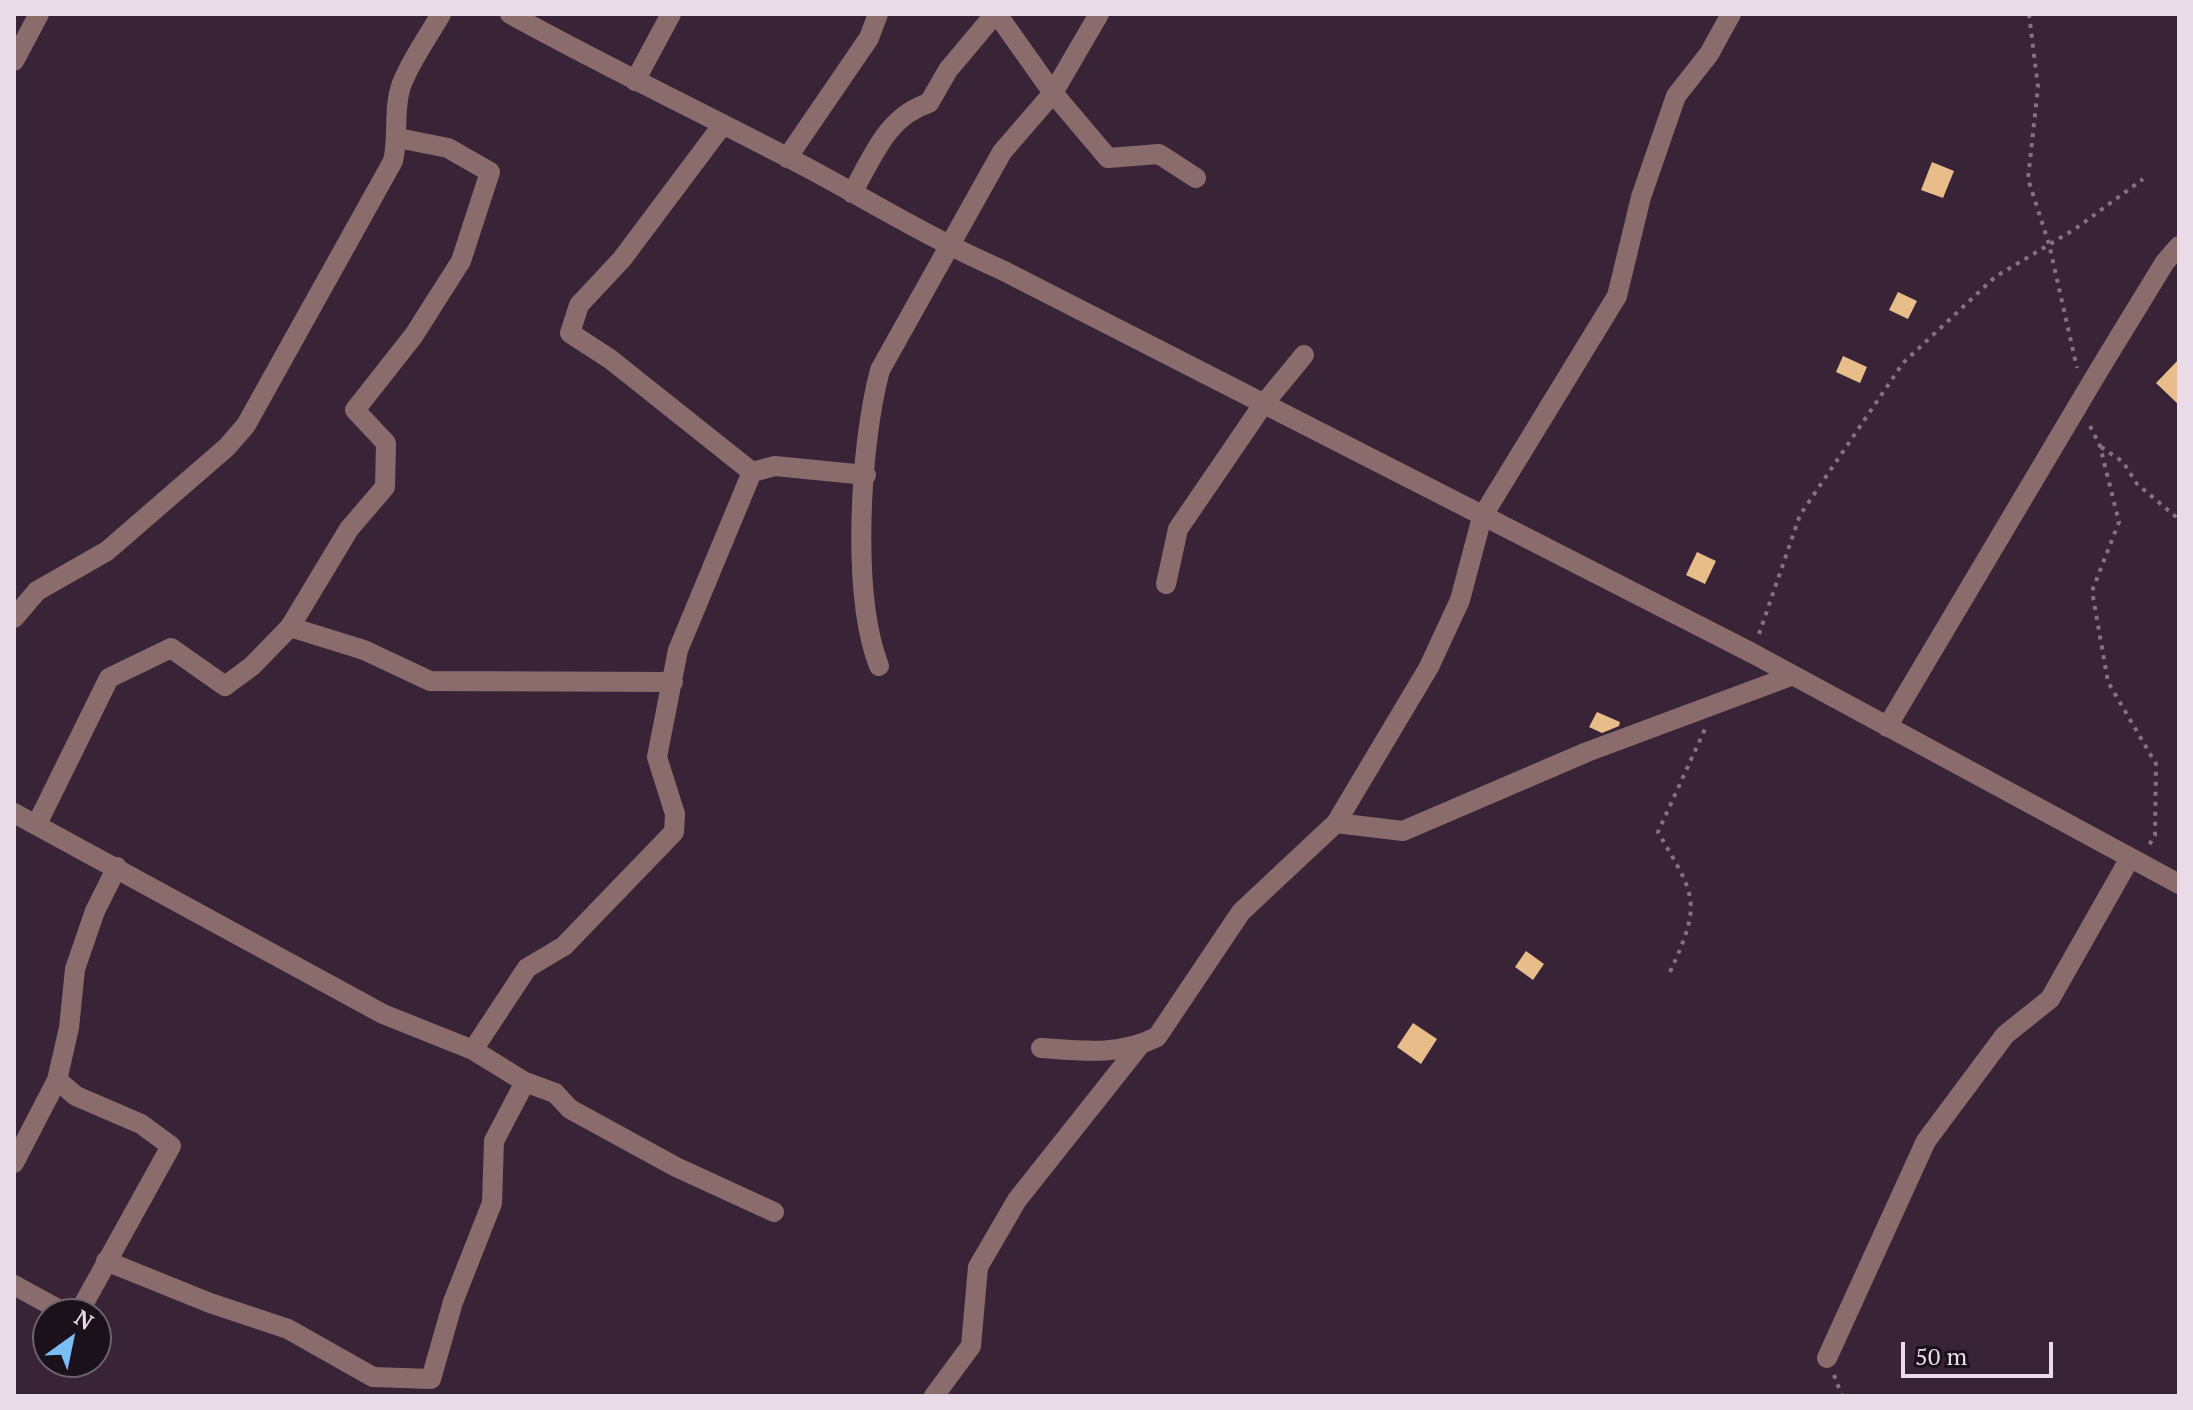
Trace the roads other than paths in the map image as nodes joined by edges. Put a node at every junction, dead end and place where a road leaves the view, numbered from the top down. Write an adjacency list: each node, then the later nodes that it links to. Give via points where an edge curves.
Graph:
1 (39, 14): 9 (street)
2 (441, 14): 13 (street, via 401,86)
3 (510, 14): 10 (street)
4 (671, 14): 10 (street)
5 (878, 14): 14 (street, via 869,38)
6 (996, 14): 11 (street); 16 (street, via 948,70 929,103 908,109 888,129)
7 (1099, 14): 11 (street)
8 (1731, 14): 23 (street, via 1709,54 1676,96 1641,197 1617,296)
9 (14, 61)
10 (635, 81): 12 (street)
11 (1053, 93): 15 (street, via 1108,158 1159,154); 17 (street, via 1002,152)
12 (721, 127): 14 (street); 21 (street, via 622,259 579,305 570,333)
13 (398, 138): 25 (street, via 393,161 246,425 107,551 37,591); 26 (street, via 448,148 490,172 461,261 414,335 355,410 386,443 385,487 349,529)
14 (787, 158): 16 (street)
15 (1196, 178)
16 (852, 193): 17 (street)
17 (948, 246): 20 (street); 22 (street, via 880,370 871,406)
18 (2179, 246): 30 (street, via 2079,403)
19 (1304, 355): 20 (street)
20 (1262, 406): 23 (street); 24 (street, via 1178,529)
21 (752, 472): 22 (street, via 775,466); 29 (street, via 678,650)
22 (866, 475): 27 (street, via 863,584 868,638)
23 (1482, 517): 28 (street); 32 (street, via 1460,600 1429,667)
24 (1166, 584)
25 (14, 618)
26 (290, 627): 29 (street, via 364,650 430,681); 33 (street, via 225,686 171,648 109,678)
27 (879, 666)
28 (1791, 676): 30 (street); 32 (street, via 1587,752 1403,831)
29 (673, 682): 39 (street, via 657,757 675,814 674,832 564,946 527,968)
30 (1887, 727): 34 (street)
31 (14, 813): 33 (street)
32 (1336, 823): 37 (street, via 1241,912 1176,1014 1157,1037)
33 (37, 824): 35 (street)
34 (2135, 861): 36 (street); 48 (street, via 2050,999 2005,1035 1926,1141)
35 (117, 867): 39 (street, via 383,1014); 40 (street, via 75,969)
36 (2179, 884)
37 (1140, 1045): 38 (street, via 1100,1053); 49 (street, via 1017,1200 978,1267 971,1346)
38 (1041, 1048)
39 (473, 1050): 41 (street)
40 (57, 1080): 42 (street); 44 (street, via 76,1096 141,1124 171,1146)
41 (525, 1082): 43 (street, via 555,1093 570,1109 676,1167); 44 (street, via 494,1141 492,1203 453,1302 431,1379 373,1377 288,1329)
42 (14, 1163)
43 (774, 1212)
44 (106, 1261): 47 (street)
45 (14, 1285): 46 (street)
46 (38, 1298)
47 (86, 1298)
48 (1827, 1358)
49 (934, 1396)

